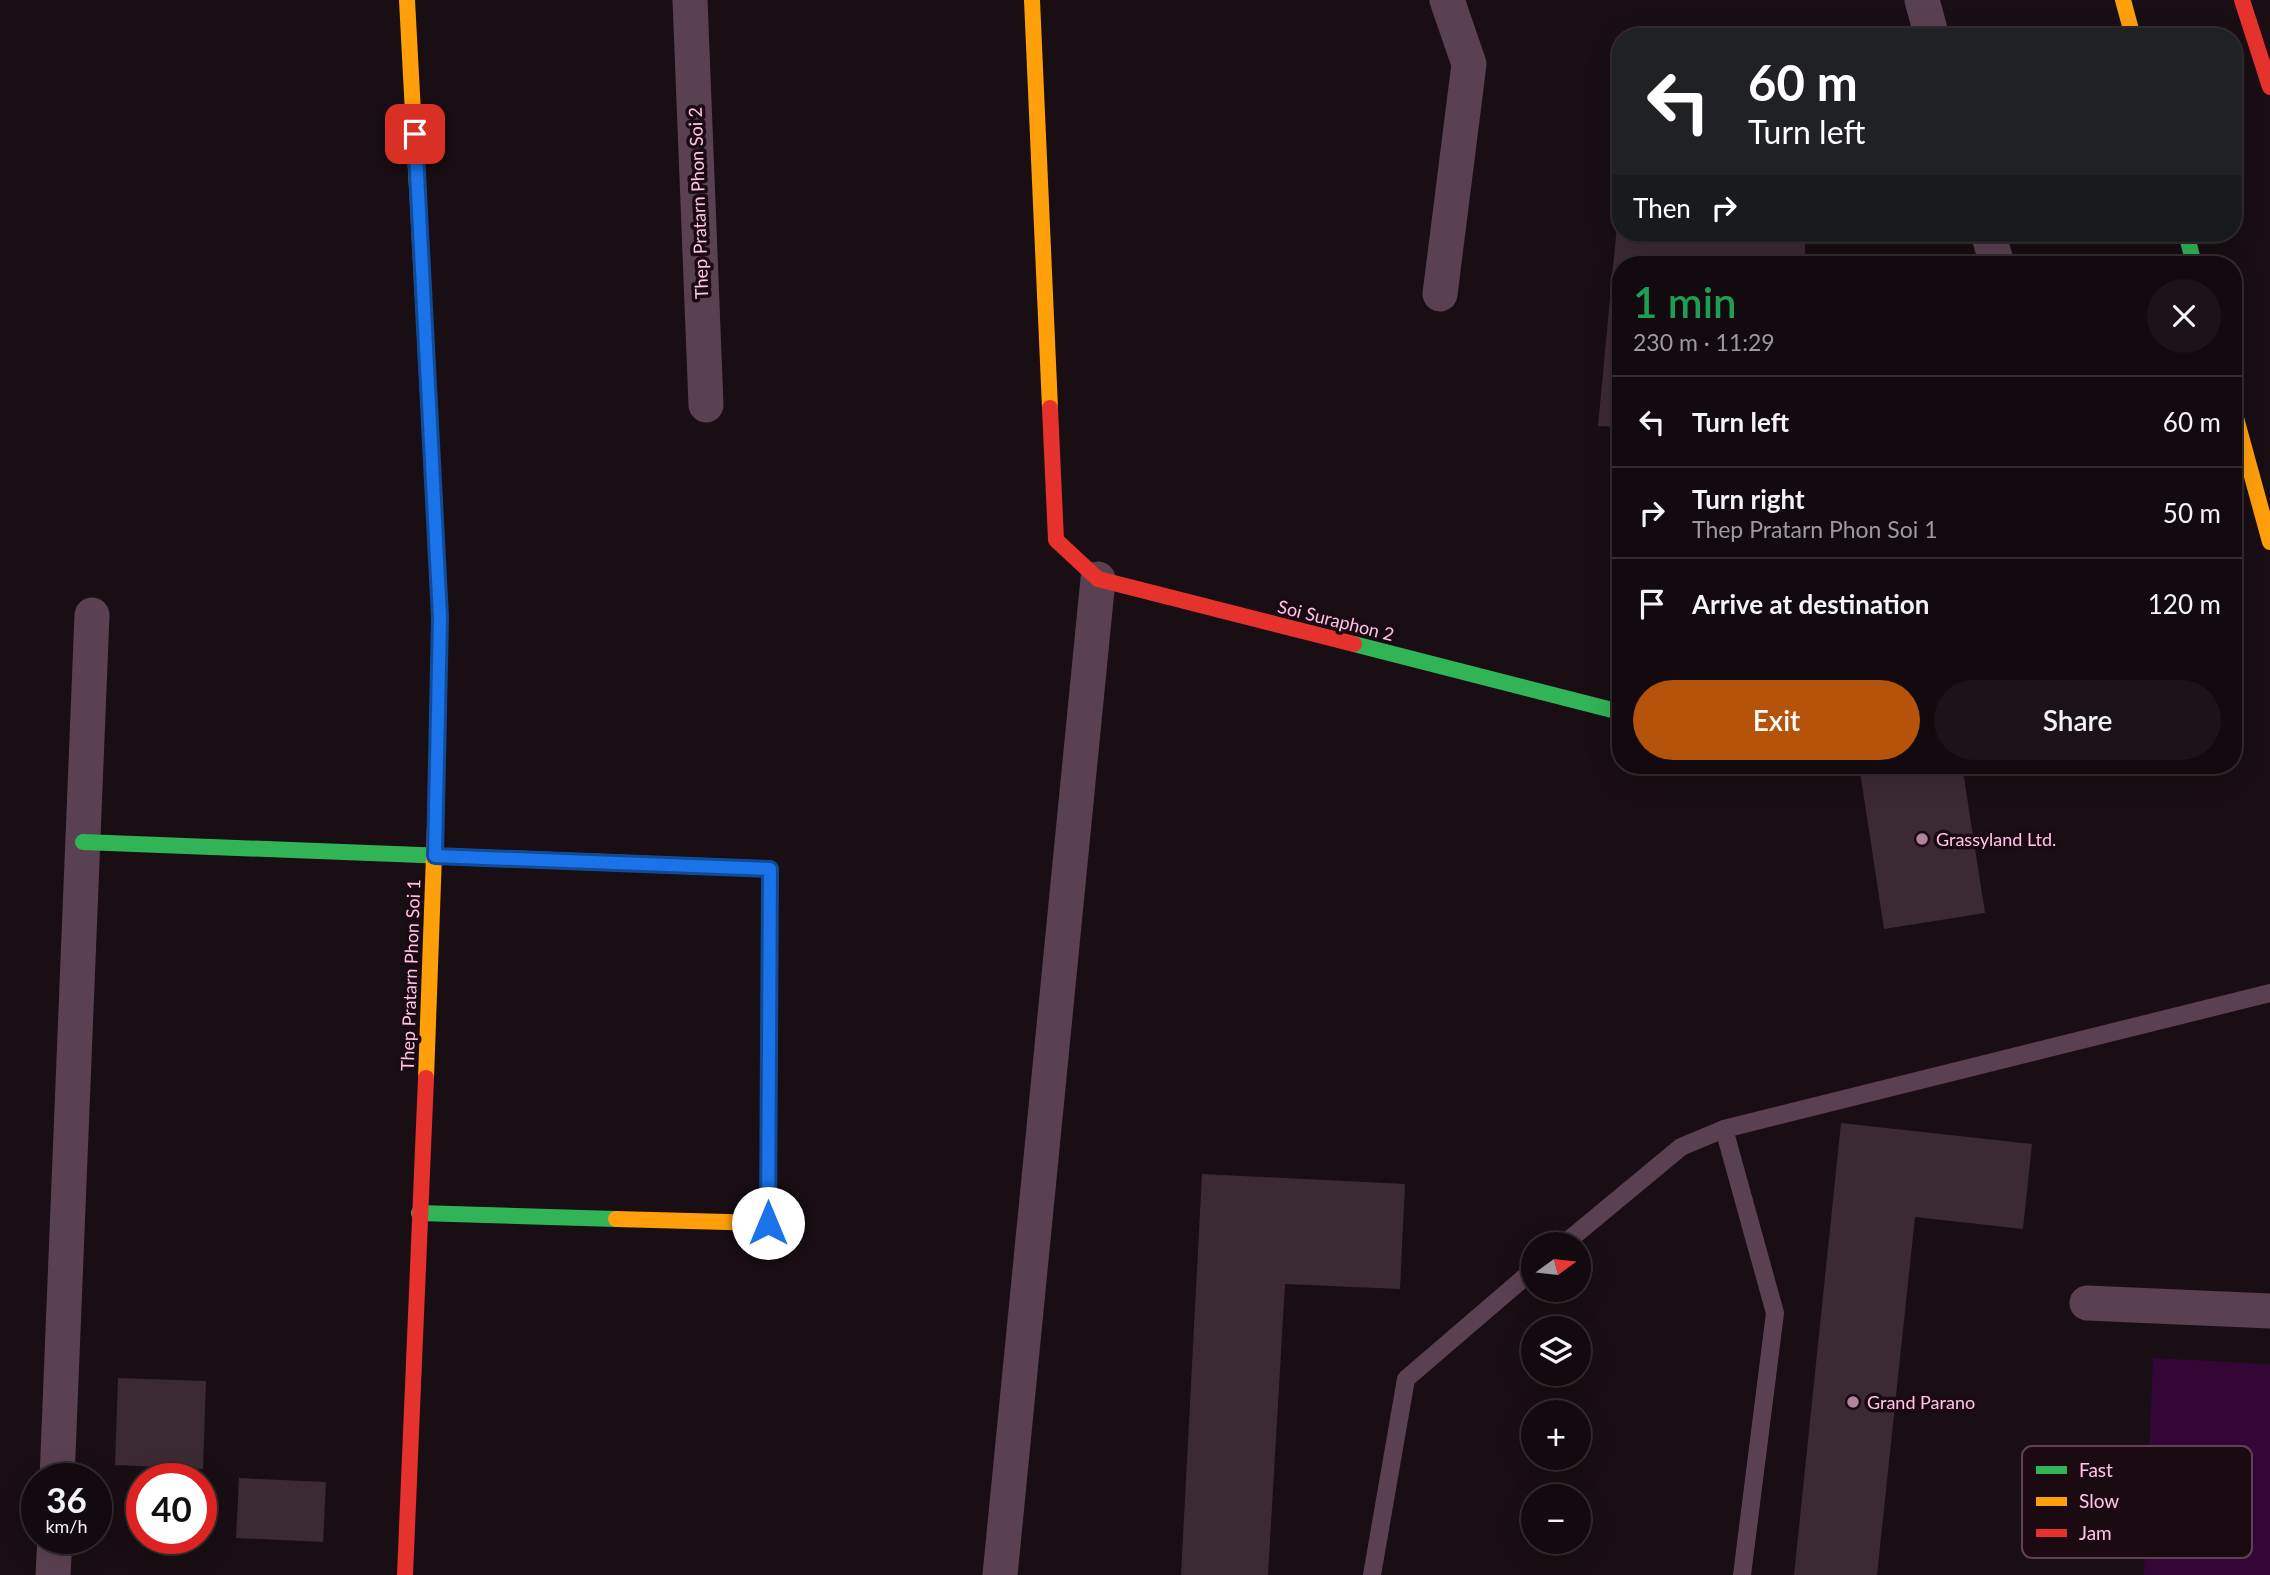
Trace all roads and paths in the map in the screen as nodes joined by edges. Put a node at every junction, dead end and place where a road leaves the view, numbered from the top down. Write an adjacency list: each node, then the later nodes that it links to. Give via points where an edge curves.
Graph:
1 (407, 0): 21 (street, Thep Pratarn Phon Soi 1, via 440,617)
2 (690, 0): 14 (street, Thep Pratarn Phon Soi 2)
3 (1032, 0): 17 (street, Soi Suraphon 2, via 1056,540)
4 (1447, 0): 13 (street, via 1469,64)
5 (1922, 0): 9 (street)
6 (2123, 0): 10 (street)
7 (2242, 0): 12 (street)
8 (2266, 23): 11 (street)
9 (1930, 28)
10 (2131, 28)
11 (2270, 47)
12 (2270, 87)
13 (1440, 294)
14 (706, 405)
15 (2242, 446): 16 (street)
16 (2270, 542)
17 (1098, 579): 19 (street, Soi Suraphon 2); 33 (street)
18 (92, 615): 20 (street)
19 (1612, 710)
20 (83, 842): 21 (street); 29 (street)
21 (435, 856): 24 (street, Thep Pratarn Phon Soi 1); 24 (street, via 770,869 768,1223)
22 (2270, 993): 23 (lane)
23 (1724, 1129): 25 (lane, via 1681,1147); 35 (lane, via 1775,1313)
24 (419, 1213): 32 (street, Thep Pratarn Phon Soi 1)
25 (1578, 1232)
26 (1521, 1280): 34 (lane, via 1406,1379)
27 (2087, 1303): 28 (street)
28 (2270, 1311)
29 (58, 1463)
30 (54, 1554): 31 (street)
31 (53, 1575)
32 (405, 1575)
33 (1000, 1575)
34 (1372, 1575)
35 (1742, 1575)

